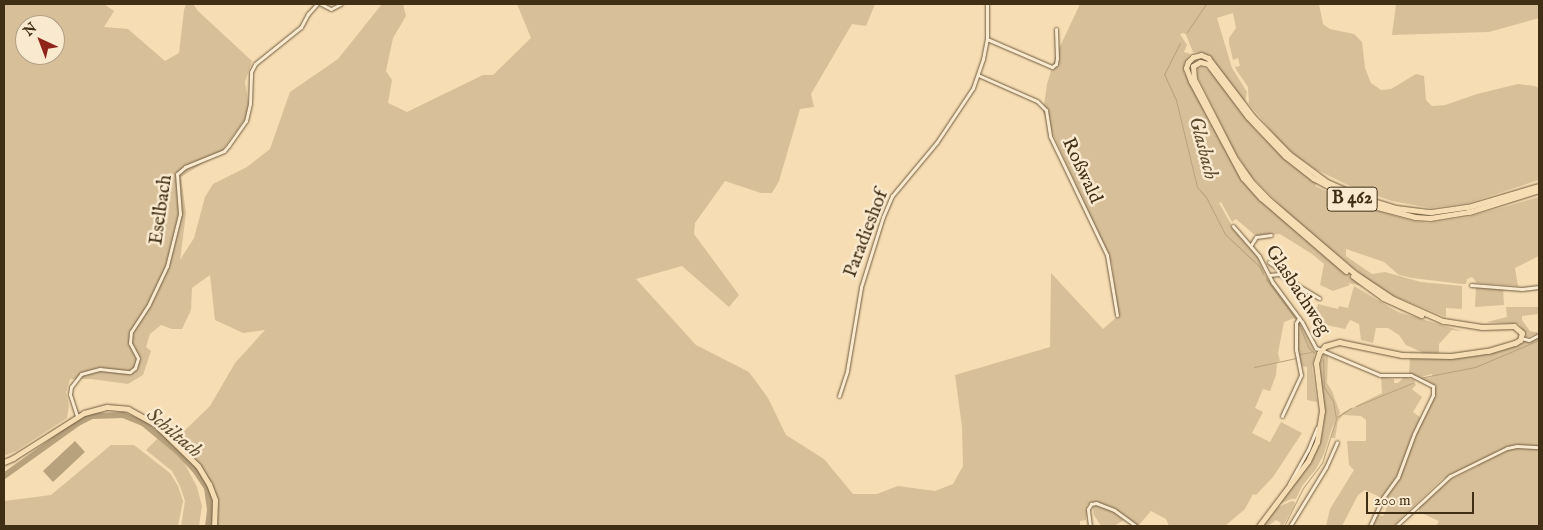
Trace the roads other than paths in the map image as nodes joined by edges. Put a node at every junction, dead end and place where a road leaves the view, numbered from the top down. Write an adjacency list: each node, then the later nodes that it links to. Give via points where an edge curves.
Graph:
1 (317, 4): 26 (street, Eselbach, via 301,27 255,64 251,72 249,113 229,145 177,174 180,214 167,266 131,332 130,343 138,358 135,368 130,372 100,369 80,374 70,394)
2 (321, 4): 3 (street, via 331,8)
3 (340, 4)
4 (986, 4): 6 (street, Paradieshof)
5 (1056, 29): 6 (street, via 1057,58 1052,67)
6 (986, 39): 7 (street, Paradieshof)
7 (978, 75): 19 (street, Roßwald, via 1036,101 1046,110 1050,136 1106,255); 25 (street, Paradieshof, via 937,142 892,196 861,287 848,371)
8 (1539, 186): 21 (main road, B 462, via 1476,205 1439,212 1416,212 1360,197 1327,182 1288,154 1253,117 1208,58 1198,56 1188,62 1187,72 1207,115 1238,170 1261,198 1365,286 1406,309)
9 (1539, 190): 21 (main road, B 462, via 1469,212 1430,218 1408,216 1358,202 1326,186 1275,148 1208,64 1200,62 1193,66 1194,79 1214,120 1238,163 1257,188 1369,284)
10 (1233, 226): 12 (street, Glasbachweg)
11 (1271, 235): 12 (street, Glasbachweg, via 1256,237)
12 (1251, 246): 14 (street, Glasbachweg, via 1260,256)
13 (1268, 262): 15 (street, via 1286,274)
14 (1268, 275): 15 (street, via 1279,274); 20 (street, Glasbachweg)
15 (1293, 284): 18 (street)
16 (1472, 285): 17 (street, via 1522,289)
17 (1539, 287)
18 (1320, 298)
19 (1117, 315)
20 (1299, 318): 24 (street, Glasbachweg, via 1312,344); 27 (street, via 1296,323 1296,350 1301,375)
21 (1434, 318): 23 (main road, B 462, via 1482,327 1514,326 1521,331)
22 (1539, 335): 23 (street, via 1529,340)
23 (1522, 338): 24 (main road, via 1497,348 1450,356 1402,355 1339,342 1328,344)
24 (1321, 350): 34 (main road, via 1316,365 1322,418 1313,453); 36 (street, via 1380,375 1411,375 1431,384 1434,389 1398,477 1383,498)
25 (839, 396)
26 (77, 416): 30 (main road); 31 (main road, via 101,408 120,408 140,414 155,424 204,475 215,500)
27 (1282, 416)
28 (1337, 442): 35 (street, via 1326,467)
29 (1539, 447): 37 (street, via 1507,448 1450,476)
30 (4, 462)
31 (214, 526)
32 (1090, 526): 33 (street, via 1088,509 1093,503 1114,510)
33 (1136, 526)
34 (1260, 526)
35 (1290, 526)
36 (1370, 526)
37 (1396, 526)

